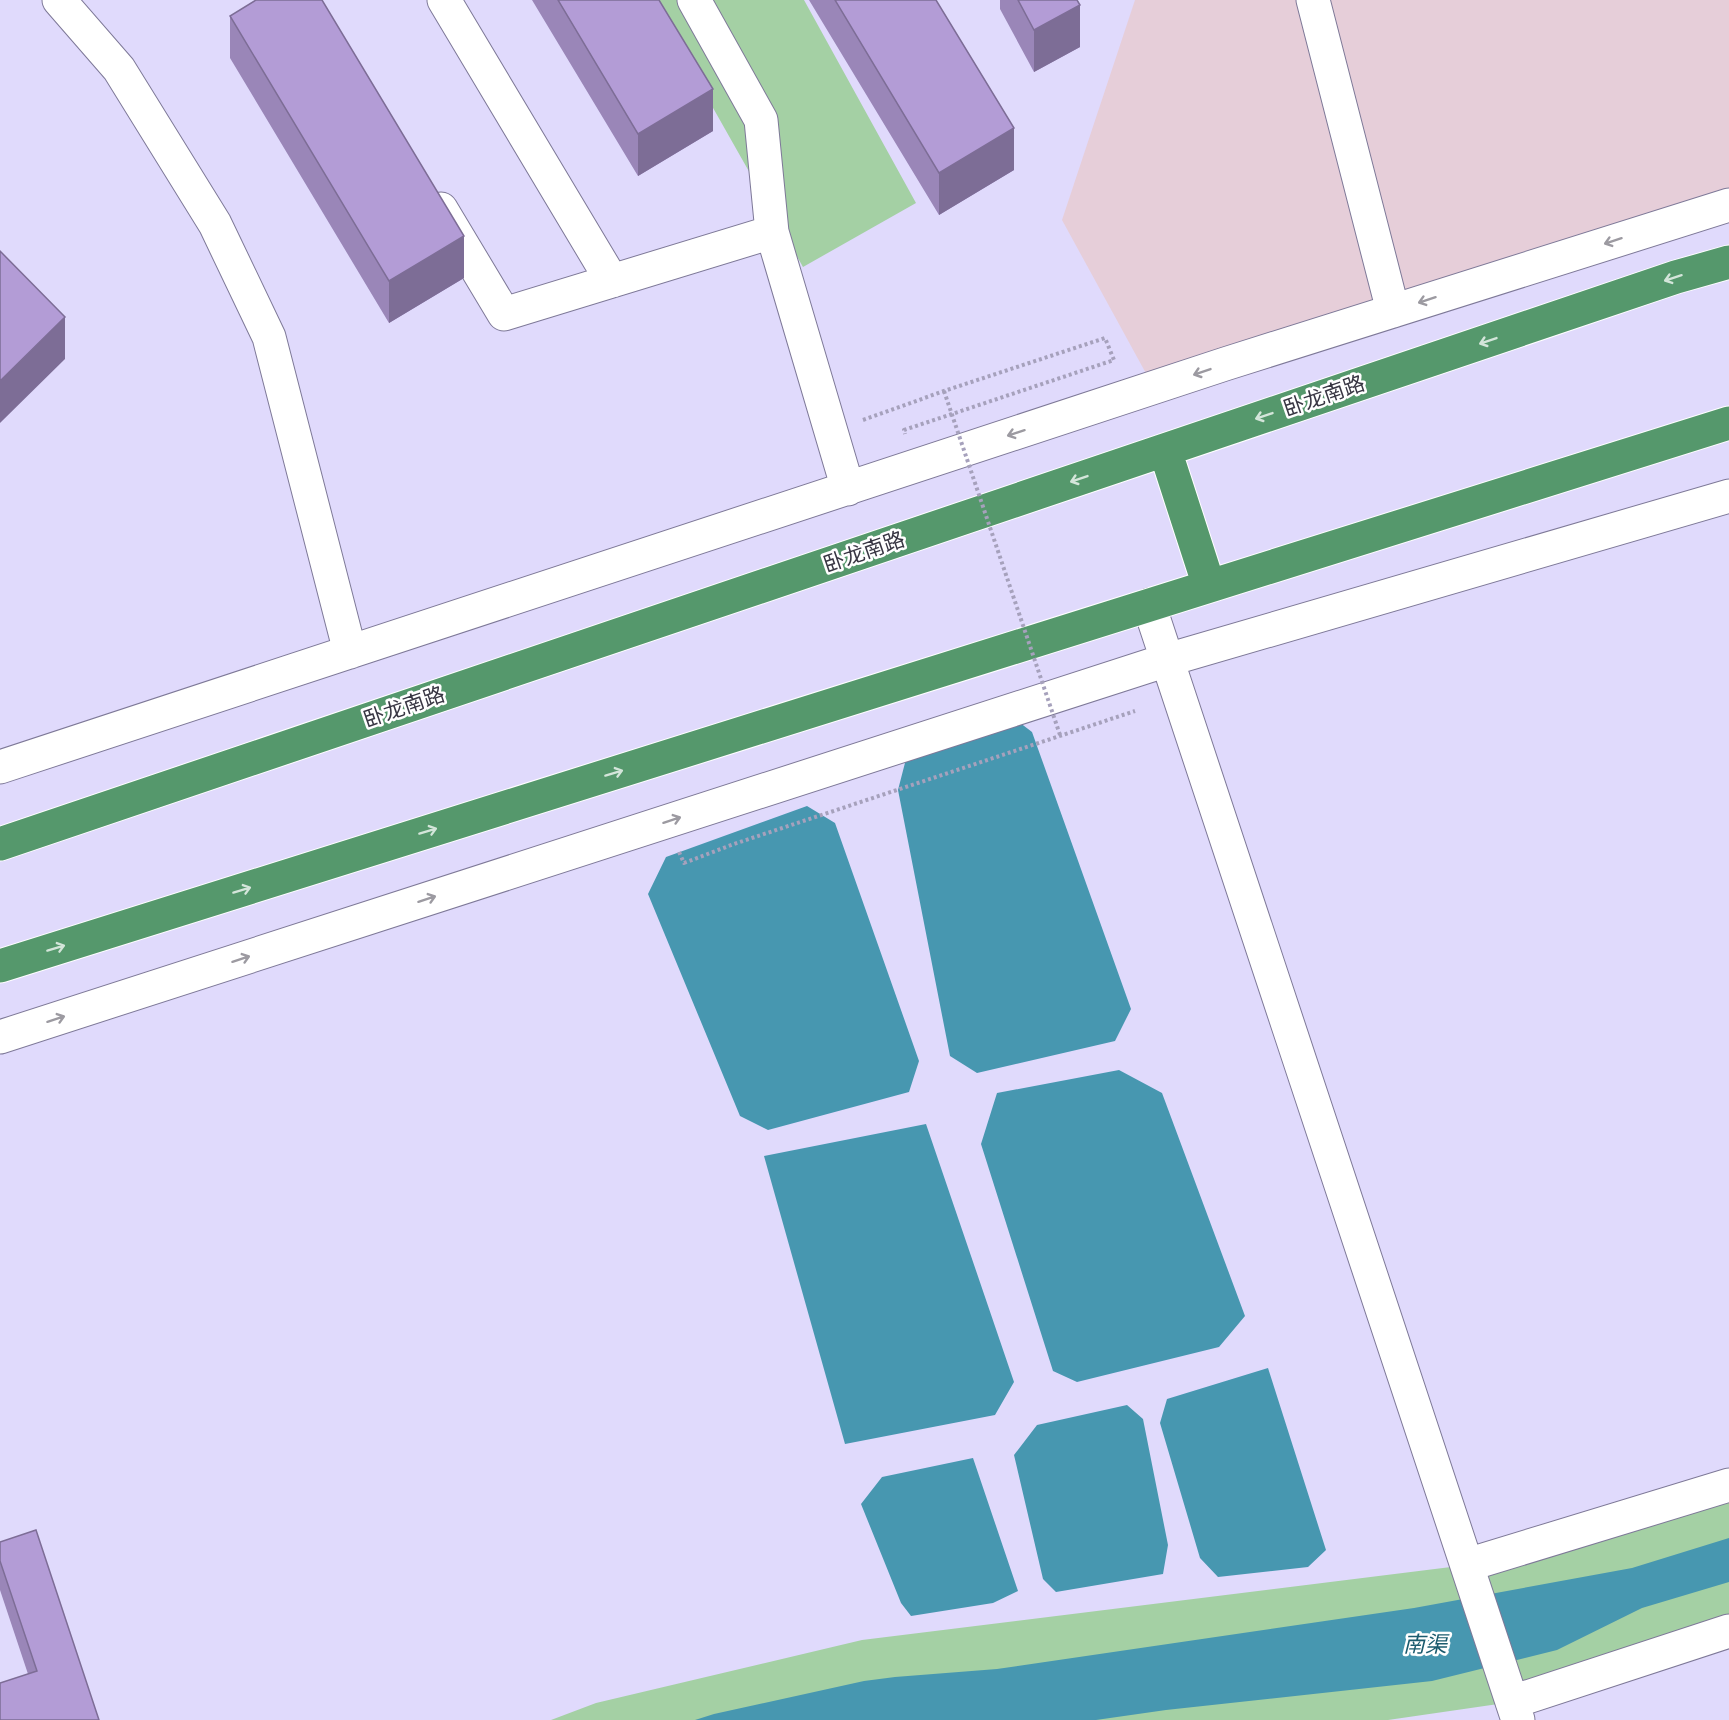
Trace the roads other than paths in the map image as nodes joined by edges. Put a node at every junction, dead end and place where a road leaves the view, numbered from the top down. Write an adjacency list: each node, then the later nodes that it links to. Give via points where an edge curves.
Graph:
1 (58, 0): 17 (street, via 119,69 215,224 268,337)
2 (444, 0): 9 (street)
3 (694, 0): 7 (street, via 761,120)
4 (1312, 0): 10 (street)
5 (424, 182): 9 (street, via 504,314)
6 (1729, 205): 10 (street, one-way to 10)
7 (772, 232): 9 (street); 13 (street)
8 (1729, 262): 12 (highway, 卧龙南路, one-way to 12)
9 (612, 281)
10 (1393, 311): 13 (street, one-way to 13)
11 (1729, 423): 15 (highway)
12 (1165, 450): 15 (highway); 20 (highway, 卧龙南路, one-way to 20)
13 (848, 489): 17 (street)
14 (1729, 496): 18 (street)
15 (1209, 586): 16 (highway)
16 (1149, 605): 18 (street); 21 (highway, one-way to 16)
17 (351, 652): 19 (street)
18 (1167, 660): 22 (street, one-way to 18); 24 (street)
19 (0, 767)
20 (0, 844)
21 (0, 966)
22 (0, 1037)
23 (1729, 1485): 24 (street)
24 (1467, 1565): 26 (street)
25 (1729, 1631): 26 (street)
26 (1515, 1711)

